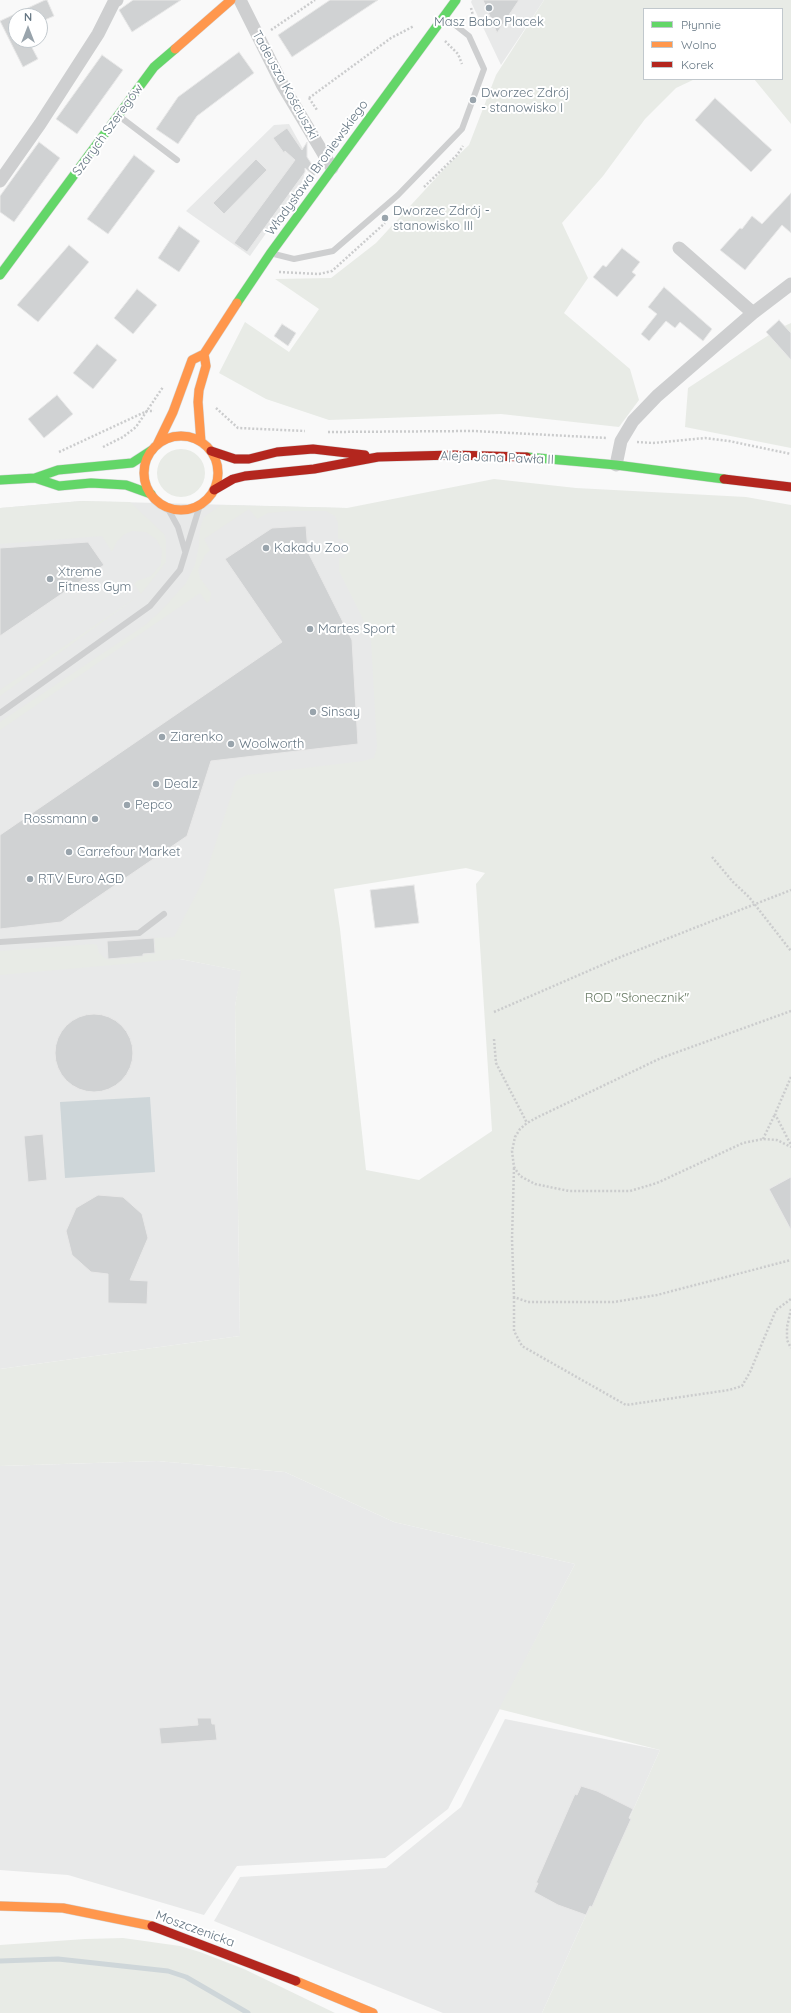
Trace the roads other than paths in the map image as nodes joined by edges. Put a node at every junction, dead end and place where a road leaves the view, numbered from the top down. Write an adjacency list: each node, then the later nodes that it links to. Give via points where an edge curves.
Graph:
1 (117, 0): 9 (street, via 61,92)
2 (231, 0): 6 (street, Szarych Szeregów, via 154,67)
3 (240, 0): 8 (street, Tadeusza Kościuszki, via 283,86)
4 (456, 0): 5 (street, Władysława Broniewskiego)
5 (444, 16): 8 (street, Władysława Broniewskiego); 11 (lane, via 469,36 484,69 462,129 398,195 333,251 294,259)
6 (118, 116): 7 (lane); 12 (street, Szarych Szeregów)
7 (177, 160)
8 (332, 168): 11 (street, Władysława Broniewskiego)
9 (0, 181)
10 (679, 248): 14 (street)
11 (270, 254): 15 (street, Władysława Broniewskiego)
12 (0, 275)
13 (791, 284): 14 (street)
14 (753, 313): 20 (street, via 633,420 621,440)
15 (204, 354): 16 (street, via 206,366 198,402); 17 (street, Władysława Broniewskiego, via 192,360 173,412)
16 (201, 442): 17 (street, via 189,437 175,436); 18 (street)
17 (155, 447): 21 (street, via 132,463 58,470); 25 (street, via 146,462 144,475)
18 (211, 451): 19 (street, Aleja Jana Pawła II, via 235,459 313,449); 24 (street, via 218,470)
19 (378, 458): 20 (street, Aleja Jana Pawła II, via 453,455 526,457); 24 (street, Aleja Jana Pawła II, via 300,471 245,476 233,479)
20 (616, 465): 23 (street, Aleja Jana Pawła II)
21 (35, 478): 22 (street); 25 (street, via 60,486 91,483 126,485)
22 (0, 480)
23 (791, 487)
24 (214, 490): 26 (street)
25 (151, 494): 27 (street)
26 (200, 505): 27 (street, via 184,509); 28 (lane)
27 (167, 507): 28 (lane, via 178,527)
28 (185, 551): 29 (lane, via 180,570 150,606)
29 (0, 713)
30 (164, 914): 31 (lane, via 139,932)
31 (0, 942)
32 (0, 1906): 33 (street, Moszczenicka, via 63,1908 158,1927 276,1972)
33 (373, 2013)

